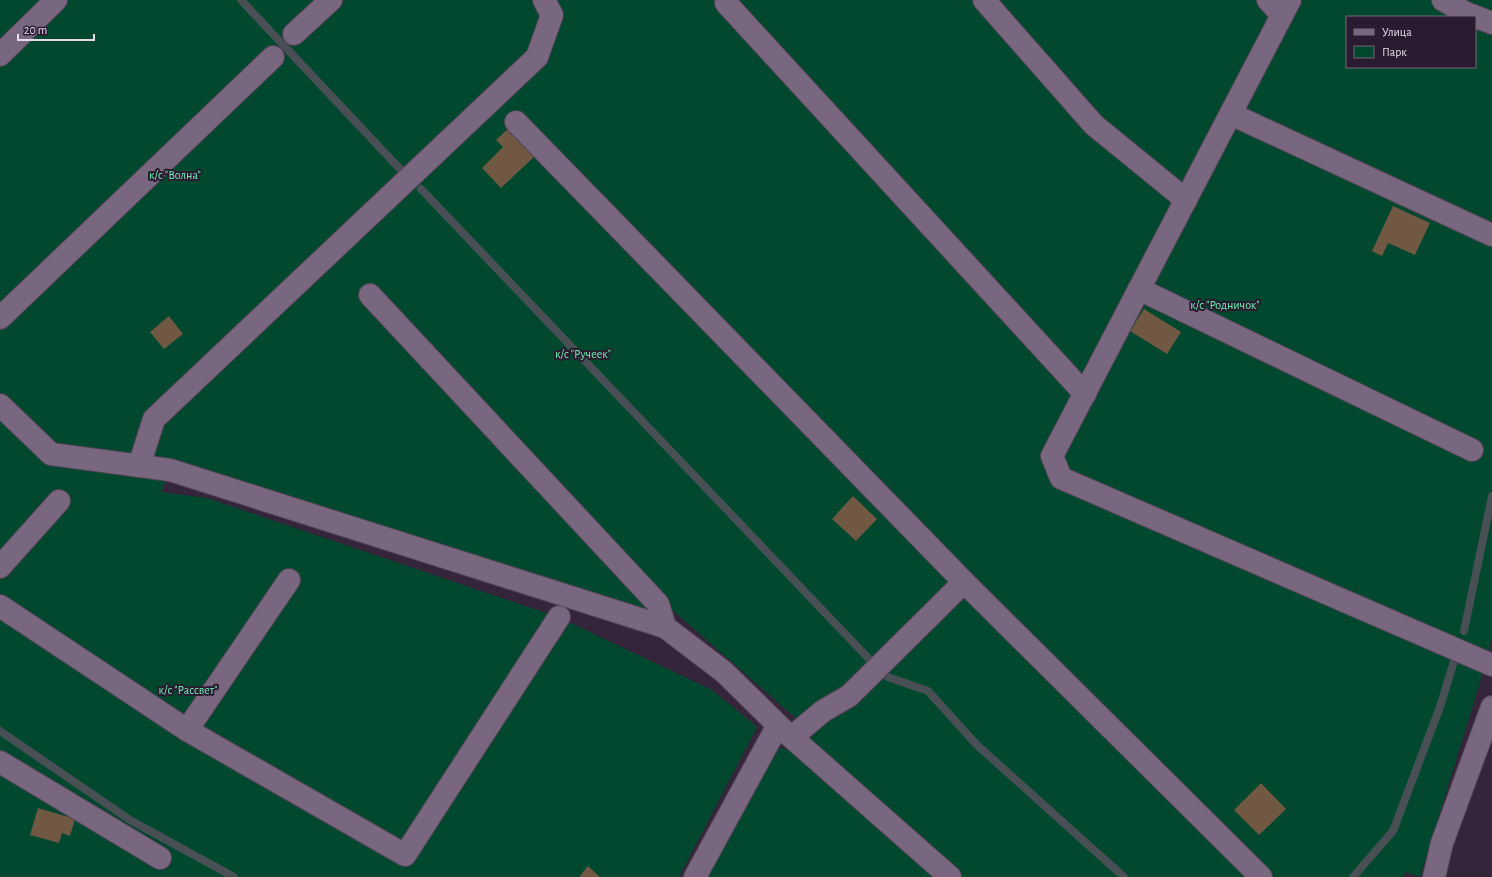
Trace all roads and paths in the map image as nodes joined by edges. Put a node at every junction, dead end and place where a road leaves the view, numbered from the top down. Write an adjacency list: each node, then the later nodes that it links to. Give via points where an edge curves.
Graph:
1 (56, 0): 12 (lane)
2 (331, 0): 11 (lane)
3 (544, 0): 24 (lane, via 552,16 537,56 154,419)
4 (984, 0): 16 (lane, via 1094,125)
5 (1443, 0): 8 (lane)
6 (726, 3): 21 (lane)
7 (1280, 5): 14 (lane)
8 (1474, 16)
9 (1476, 17): 10 (lane)
10 (1492, 23)
11 (294, 34)
12 (0, 55)
13 (273, 57): 20 (lane)
14 (1230, 114): 16 (lane); 17 (lane)
15 (516, 122): 28 (lane)
16 (1186, 200): 18 (lane)
17 (1492, 235)
18 (1139, 289): 21 (lane); 23 (lane)
19 (370, 295): 31 (lane, via 658,604)
20 (0, 318)
21 (1084, 394): 32 (lane, via 1052,456 1061,478)
22 (0, 405): 24 (lane, via 51,454)
23 (1472, 450)
24 (139, 466): 31 (lane, via 170,470)
25 (59, 501): 26 (lane)
26 (0, 567)
27 (289, 580): 34 (lane)
28 (964, 582): 35 (lane, via 849,696); 40 (lane)
29 (0, 606): 34 (lane)
30 (558, 617): 34 (lane, via 405,855)
31 (665, 628): 35 (lane, via 724,672)
32 (1492, 665)
33 (1492, 707): 41 (lane, via 1442,843)
34 (187, 730)
35 (785, 731): 38 (lane); 39 (lane)
36 (0, 762): 37 (lane)
37 (160, 858)
38 (695, 877)
39 (950, 877)
40 (1261, 877)
41 (1434, 877)

